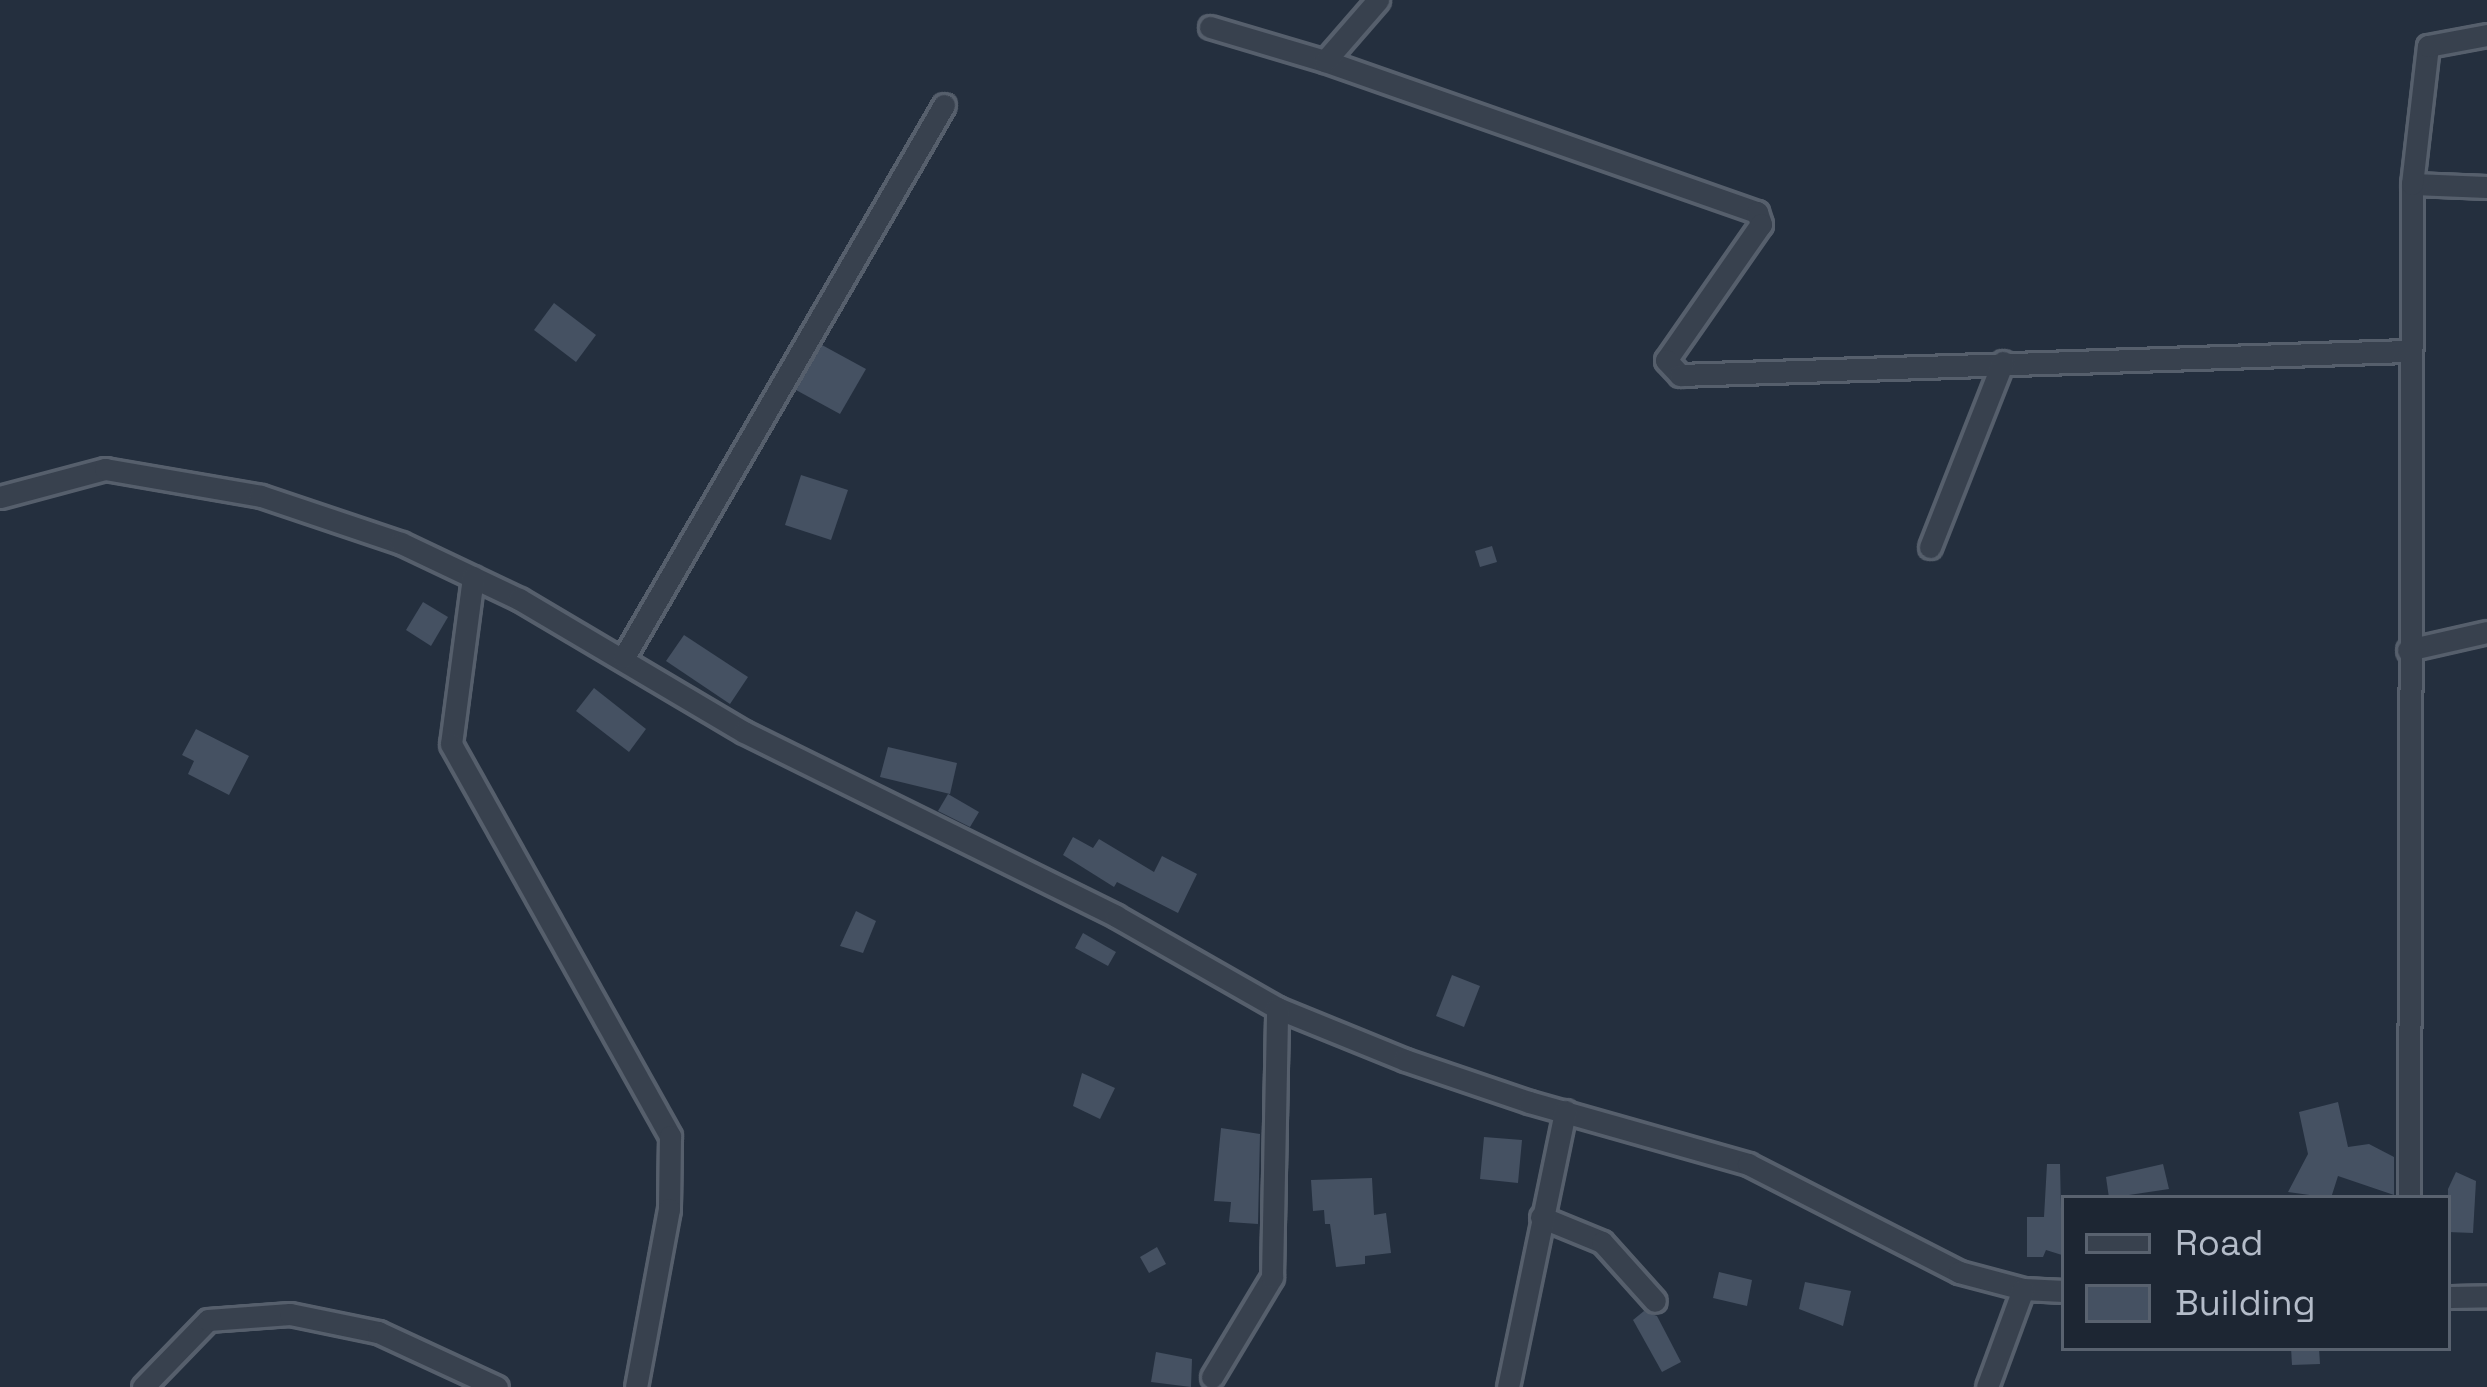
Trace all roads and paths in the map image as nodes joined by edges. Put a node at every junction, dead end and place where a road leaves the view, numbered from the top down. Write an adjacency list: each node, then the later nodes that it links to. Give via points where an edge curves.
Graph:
1 (1378, 0): 4 (street)
2 (1210, 27): 4 (street)
3 (2487, 34): 6 (street, via 2428,46)
4 (1325, 61): 9 (street, via 1757,212 1761,224 1666,360 1680,375)
5 (944, 105): 15 (street)
6 (2412, 184): 7 (street); 8 (street)
7 (2487, 187)
8 (2408, 351): 9 (street); 14 (street)
9 (2003, 362): 11 (street)
10 (0, 497): 12 (street, via 105,470 150,477 262,496)
11 (1930, 547)
12 (473, 577): 15 (street); 28 (street, via 451,744 670,1136 669,1209)
13 (2487, 632): 14 (street)
14 (2408, 650): 18 (street)
15 (624, 657): 16 (street, via 744,732 1116,916)
16 (1277, 1008): 17 (street); 25 (street, via 1272,1277)
17 (1565, 1112): 19 (street); 20 (street, via 1748,1164 1959,1272)
18 (2409, 1195)
19 (1541, 1217): 24 (street, via 1602,1242); 29 (street)
20 (2023, 1289): 21 (street); 30 (street)
21 (2061, 1291)
22 (2487, 1296): 23 (street)
23 (2451, 1297)
24 (1655, 1301)
25 (1212, 1376)
26 (143, 1387): 27 (street, via 208,1320 290,1314 378,1332)
27 (497, 1387)
28 (636, 1387)
29 (1508, 1387)
30 (1987, 1387)

